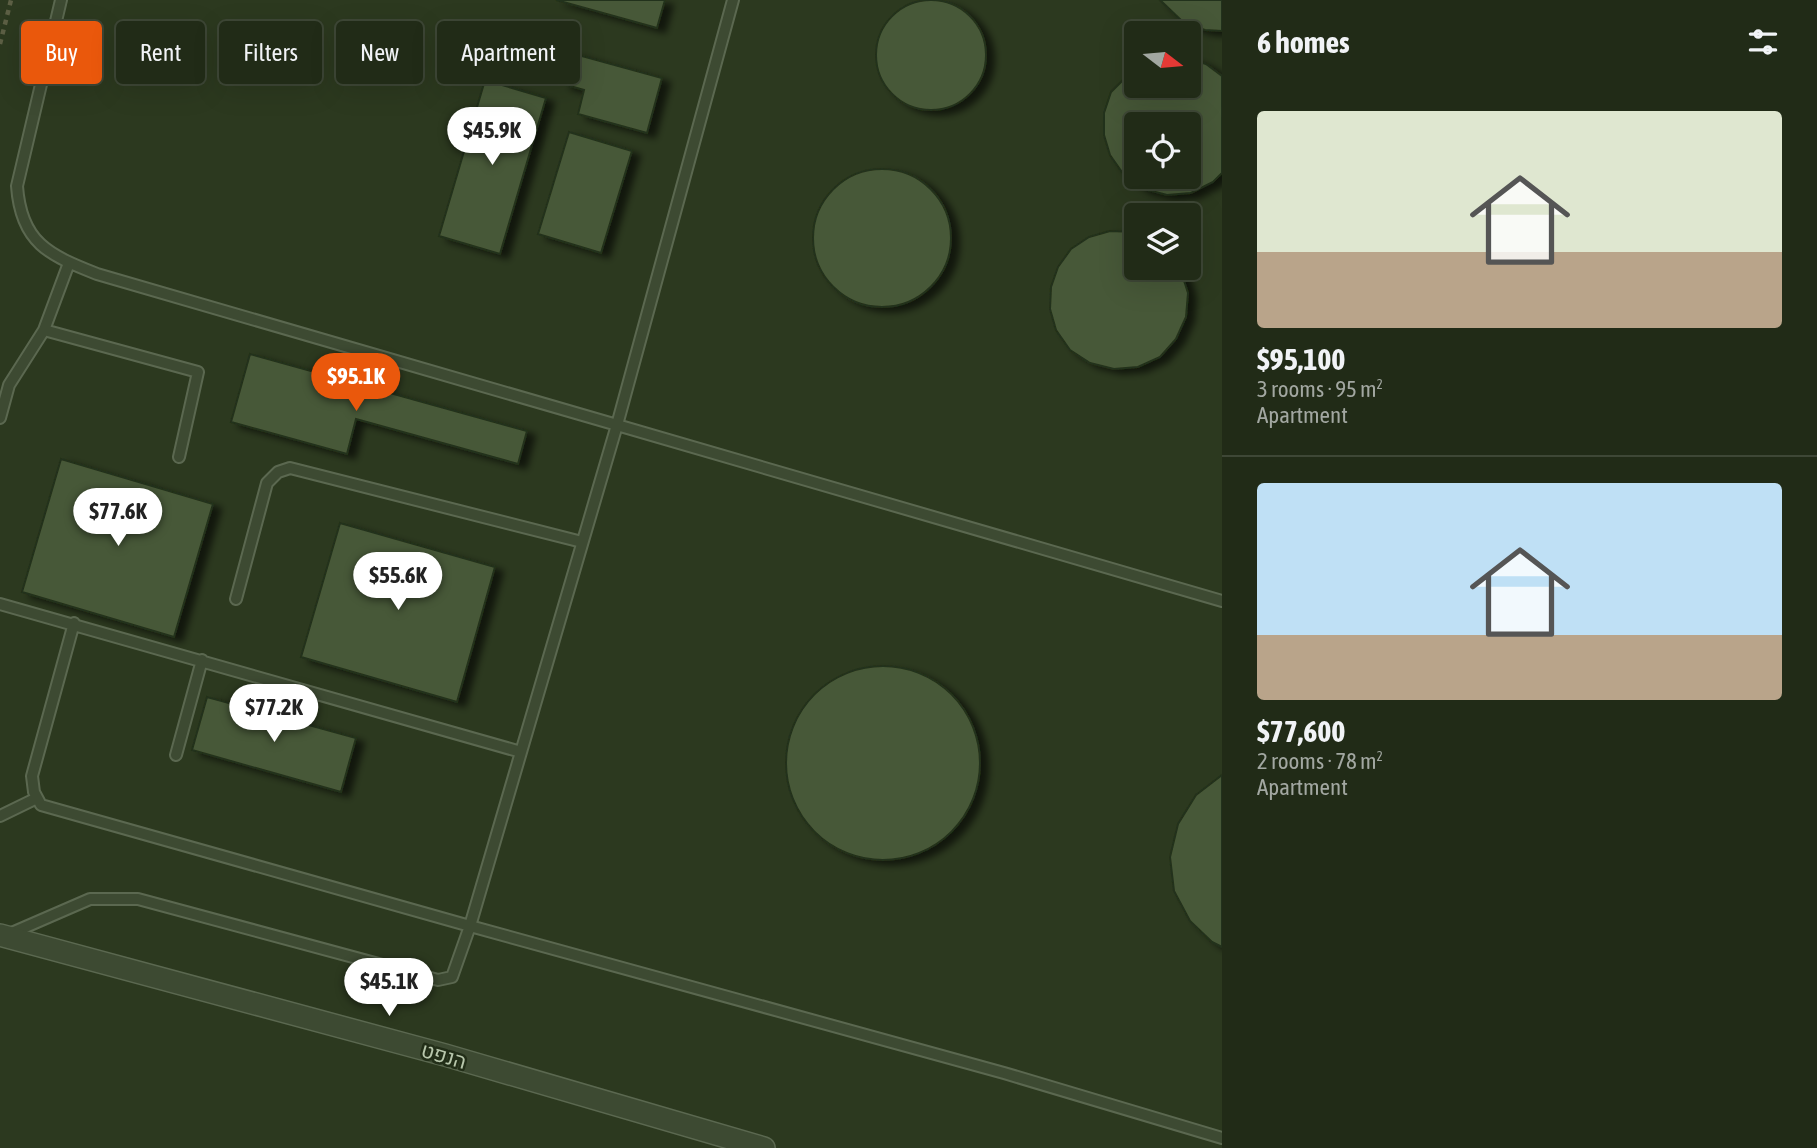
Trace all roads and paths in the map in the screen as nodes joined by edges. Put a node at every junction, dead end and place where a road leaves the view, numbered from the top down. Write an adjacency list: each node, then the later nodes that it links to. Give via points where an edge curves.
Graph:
1 (11, 0): 4 (path)
2 (61, 0): 5 (lane, via 17,186 19,210 28,232 53,257)
3 (733, 0): 8 (lane)
4 (0, 44)
5 (69, 263): 6 (lane); 8 (lane)
6 (44, 330): 7 (lane, via 9,385); 9 (lane, via 198,372)
7 (0, 418)
8 (617, 425): 10 (lane); 12 (lane)
9 (179, 457)
10 (582, 542): 11 (lane, via 290,468 278,472 267,484); 16 (lane)
11 (236, 599)
12 (1222, 601)
13 (0, 604): 14 (lane)
14 (74, 623): 15 (lane); 18 (lane, via 32,776)
15 (202, 660): 16 (lane); 17 (lane)
16 (521, 752): 20 (lane)
17 (176, 755)
18 (37, 798): 19 (lane); 20 (lane, via 49,809)
19 (0, 816)
20 (470, 926): 21 (lane, via 452,977 438,980 138,899 90,899); 22 (lane)
21 (2, 936): 23 (street, הנפט, via 445,1055)
22 (1222, 1138)
23 (764, 1148)

